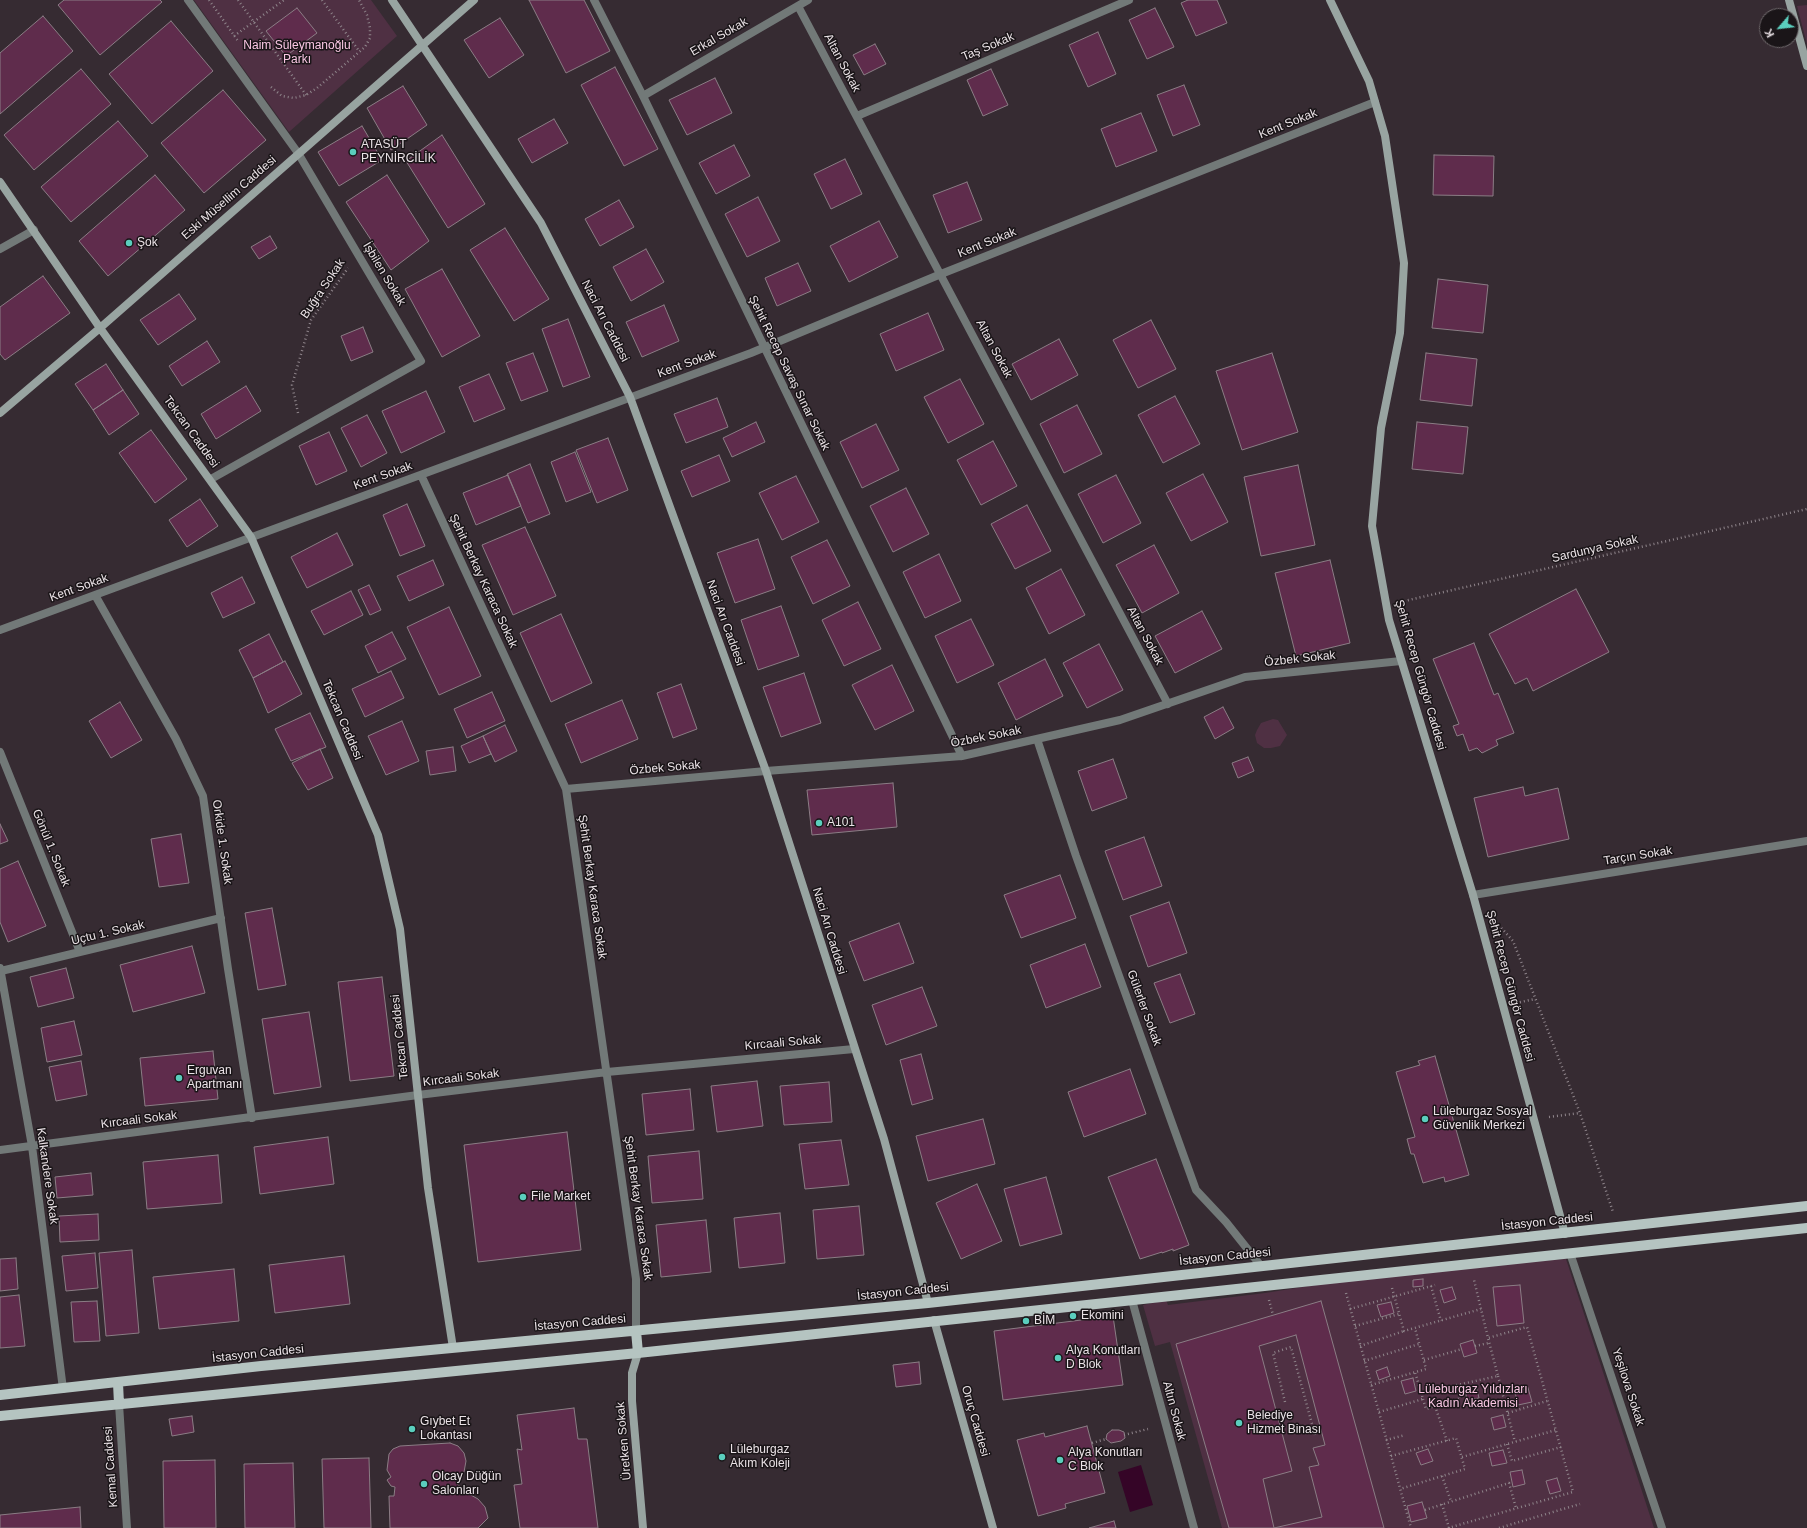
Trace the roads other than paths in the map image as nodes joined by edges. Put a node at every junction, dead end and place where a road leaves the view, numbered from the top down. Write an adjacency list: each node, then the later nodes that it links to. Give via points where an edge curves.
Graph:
1 (188, 0): 16 (street, İşbilen Sokak)
2 (392, 0): 11 (street, Naci Arı Caddesi)
3 (474, 0): 11 (street, Eski Müsellim Caddesi)
4 (594, 0): 13 (street, Şehit Recep Savaş Sınar Sokak)
5 (808, 0): 10 (street, Erkal Sokak)
6 (1129, 0): 9 (street, Taş Sokak)
7 (1330, 0): 14 (street, Şehit Recep Güngör Caddesi, via 1369,81)
8 (1789, 0): 12 (street)
9 (1114, 3): 15 (street, Taş Sokak)
10 (798, 6): 13 (street, Erkal Sokak); 15 (street, Altan Sokak)
11 (422, 46): 16 (street, Eski Müsellim Caddesi); 23 (street, Naci Arı Caddesi, via 541,223)
12 (1807, 66)
13 (642, 96): 22 (street, Şehit Recep Savaş Sınar Sokak)
14 (1375, 102): 20 (street, Kent Sokak); 30 (street, Şehit Recep Güngör Caddesi, via 1385,136 1404,263 1400,333 1381,428 1372,526 1386,605)
15 (856, 116): 20 (street, Altan Sokak)
16 (298, 153): 21 (street, Eski Müsellim Caddesi); 26 (street, İşbilen Sokak, via 421,361)
17 (0, 182): 18 (street, Tekcan Caddesi)
18 (34, 230): 19 (street); 21 (street, Tekcan Caddesi)
19 (0, 248)
20 (941, 274): 22 (street, Kent Sokak); 31 (street, Altan Sokak)
21 (100, 328): 24 (street, Eski Müsellim Caddesi); 26 (street, Tekcan Caddesi)
22 (764, 348): 23 (street, Kent Sokak); 34 (street, Şehit Recep Savaş Sınar Sokak)
23 (630, 397): 25 (street, Kent Sokak); 35 (street, Naci Arı Caddesi)
24 (0, 413)
25 (421, 475): 27 (street, Kent Sokak); 36 (street, Şehit Berkay Karaca Sokak)
26 (210, 479): 27 (street, Tekcan Caddesi)
27 (251, 537): 28 (street, Kent Sokak); 44 (street, Tekcan Caddesi, via 378,835 400,930)
28 (95, 596): 29 (street, Kent Sokak); 39 (street, Orkide 1. Sokak, via 176,739 203,796)
29 (0, 630)
30 (1401, 660): 31 (street, Özbek Sokak, via 1245,677); 38 (street, Şehit Recep Güngör Caddesi)
31 (1168, 704): 32 (street, Özbek Sokak, via 1120,720)
32 (1037, 739): 34 (street, Özbek Sokak); 52 (street, Gülerler Sokak, via 1076,856 1196,1190)
33 (0, 752): 40 (street, Gönül 1. Sokak)
34 (962, 756): 35 (street, Özbek Sokak)
35 (766, 771): 36 (street, Özbek Sokak); 42 (street, Naci Arı Caddesi)
36 (566, 789): 43 (street, Şehit Berkay Karaca Sokak)
37 (1807, 841): 38 (street, Tarçın Sokak)
38 (1473, 895): 50 (street, Şehit Recep Güngör Caddesi)
39 (221, 918): 40 (street, Uçtu 1. Sokak); 45 (street, Orkide 1. Sokak)
40 (80, 952): 41 (street, Uçtu 1. Sokak)
41 (1, 969): 46 (street, Kalkandere Sokak)
42 (854, 1049): 43 (street, Kırcaali Sokak); 54 (street, Naci Arı Caddesi, via 884,1139)
43 (607, 1072): 44 (street, Kırcaali Sokak); 56 (street, Şehit Berkay Karaca Sokak, via 636,1279)
44 (418, 1095): 45 (street, Kırcaali Sokak); 57 (street, Tekcan Caddesi, via 428,1188)
45 (252, 1118): 46 (street, Kırcaali Sokak)
46 (32, 1146): 47 (street, Kırcaali Sokak); 60 (street, Kalkandere Sokak)
47 (0, 1150)
48 (1807, 1206): 50 (main road, İstasyon Caddesi)
49 (1807, 1228): 51 (main road)
50 (1565, 1234): 52 (main road, İstasyon Caddesi)
51 (1570, 1253): 53 (main road); 68 (street, Yeşilova Sokak)
52 (1261, 1266): 54 (main road, İstasyon Caddesi)
53 (1132, 1300): 55 (main road); 67 (street, Altın Sokak)
54 (928, 1303): 55 (main road); 56 (main road, İstasyon Caddesi)
55 (934, 1320): 58 (main road); 66 (street, Oruç Caddesi)
56 (636, 1331): 57 (main road, İstasyon Caddesi); 58 (main road)
57 (452, 1348): 59 (main road, İstasyon Caddesi, via 261,1366)
58 (638, 1353): 62 (main road); 65 (street, Üretken Sokak, via 632,1373 632,1401)
59 (118, 1383): 60 (main road, İstasyon Caddesi); 62 (main road)
60 (63, 1389): 61 (main road, İstasyon Caddesi)
61 (0, 1395)
62 (119, 1404): 63 (main road); 64 (street, Kemal Caddesi)
63 (0, 1416)
64 (127, 1528)
65 (643, 1528)
66 (993, 1528)
67 (1194, 1528)
68 (1662, 1528)

